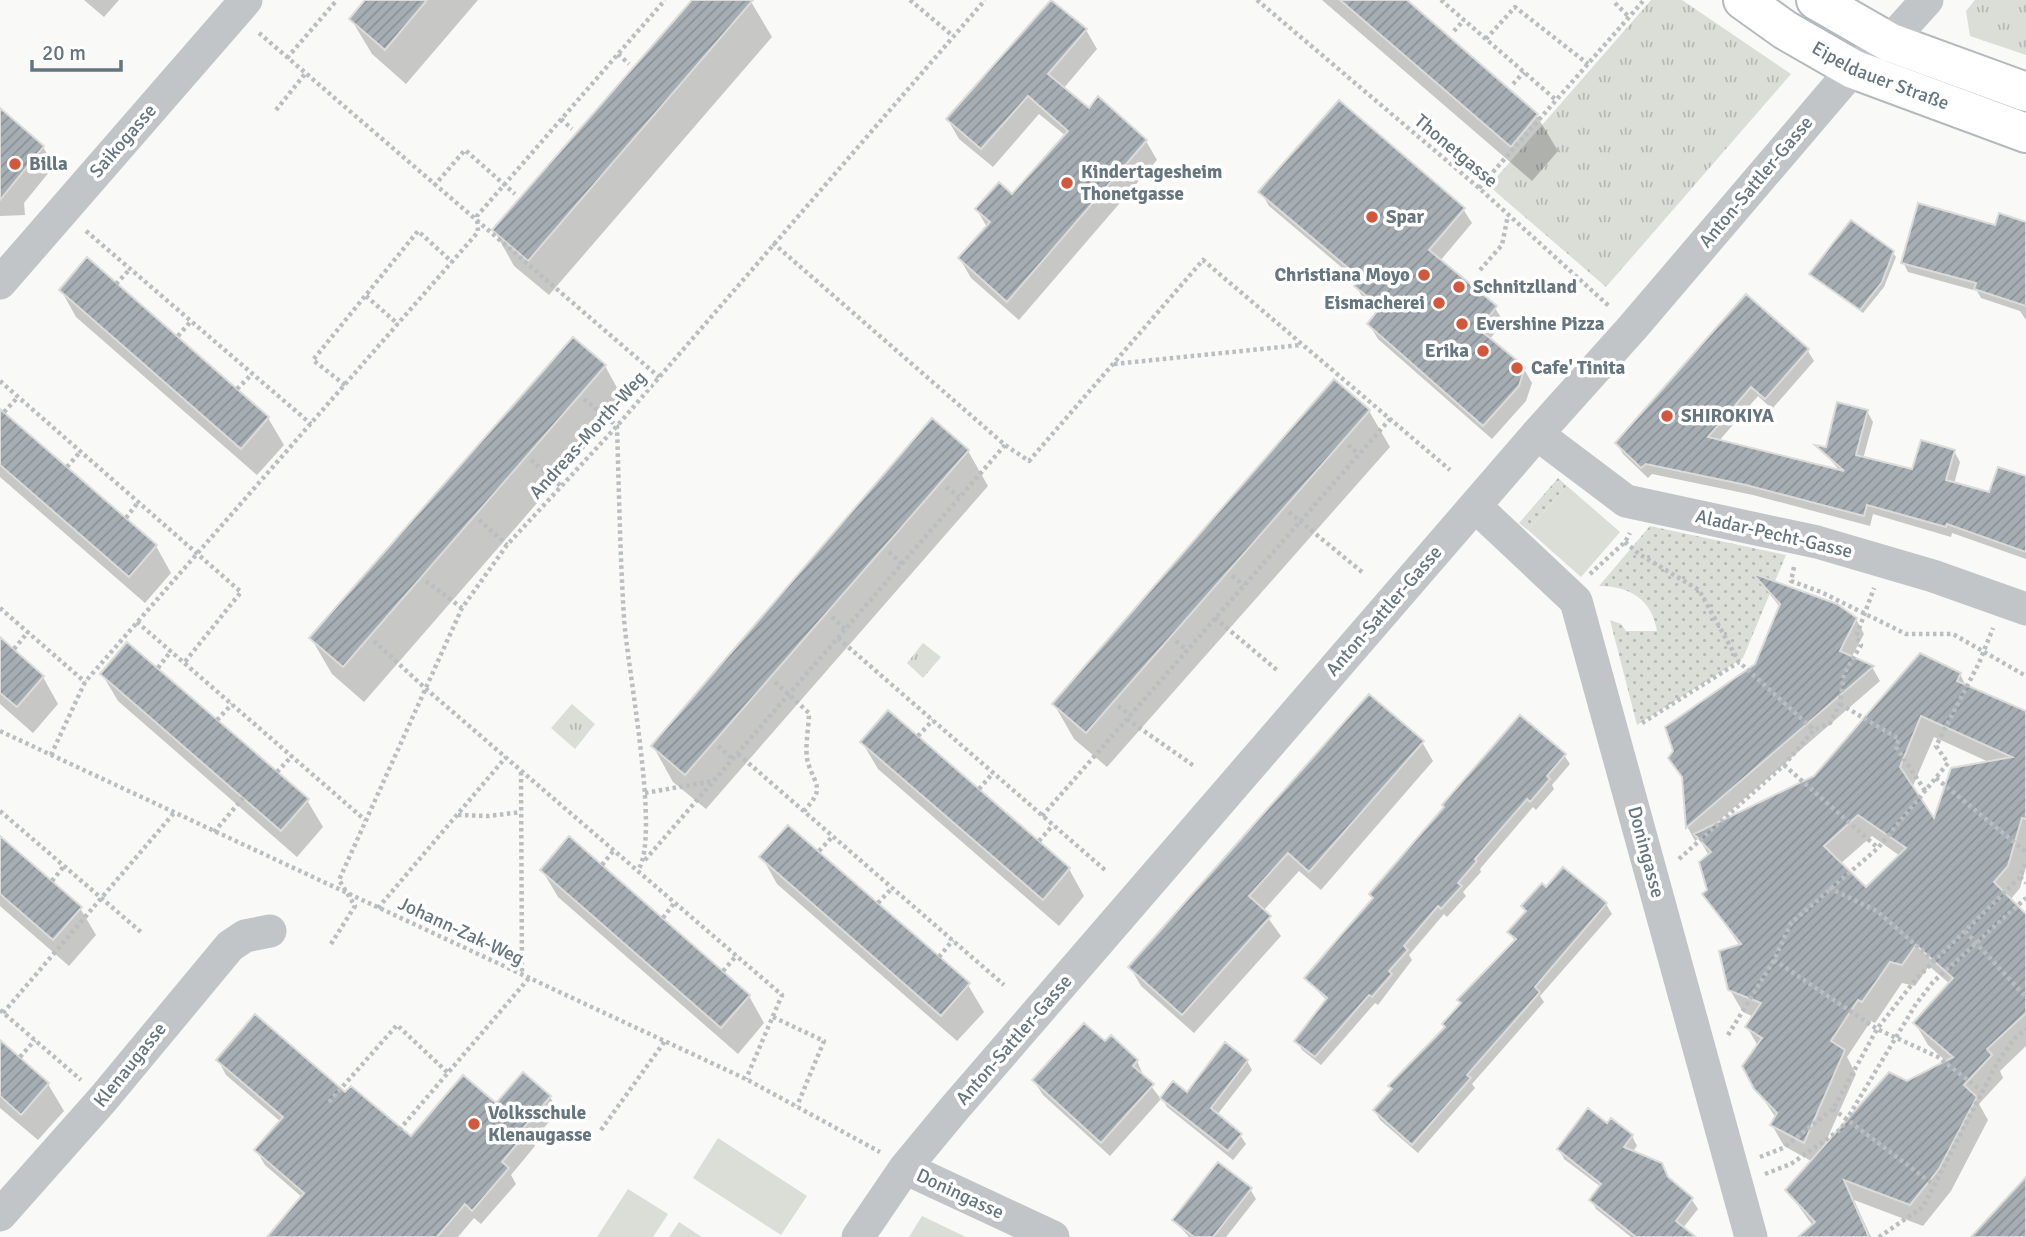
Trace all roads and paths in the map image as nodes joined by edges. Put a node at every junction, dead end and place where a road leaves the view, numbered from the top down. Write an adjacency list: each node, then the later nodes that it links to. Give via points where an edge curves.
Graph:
1 (337, 0): 22 (path)
2 (665, 0): 21 (path)
3 (910, 0): 18 (path)
4 (985, 0): 18 (path, Andreas-Morth-Weg)
5 (1257, 0): 37 (path, Thonetgasse)
6 (1441, 0): 13 (path)
7 (1450, 0): 13 (path)
8 (1644, 0): 15 (path)
9 (1743, 0): 25 (main road, Eipeldauer Straße)
10 (1816, 0): 20 (main road, Eipeldauer Straße)
11 (1927, 0): 20 (street, Anton-Sattler-Gasse)
12 (1615, 3): 15 (path)
13 (1449, 7): 16 (path)
14 (249, 14): 22 (path); 46 (street, Saikogasse)
15 (1629, 17): 24 (path)
16 (1464, 20): 17 (path); 19 (path)
17 (1454, 31)
18 (953, 36): 42 (path, Andreas-Morth-Weg)
19 (1486, 39): 24 (path, via 1515,8); 26 (path)
20 (1889, 42): 25 (street, Anton-Sattler-Gasse); 29 (main road, Eipeldauer Straße)
21 (618, 54): 23 (path); 32 (path)
22 (287, 58): 27 (path)
23 (629, 64)
24 (1588, 64): 30 (path)
25 (1853, 69): 34 (main road, Eipeldauer Straße); 51 (street, Anton-Sattler-Gasse)
26 (1524, 72): 28 (path); 30 (path)
27 (305, 74): 31 (path); 36 (path)
28 (1513, 84)
29 (2026, 92)
30 (1556, 100): 37 (path)
31 (276, 110)
32 (561, 119): 33 (path); 35 (path)
33 (572, 129)
34 (2026, 134)
35 (504, 184): 36 (path, via 465,150); 38 (path); 40 (path, via 477,216)
36 (434, 186): 40 (path)
37 (1479, 188): 39 (path, Thonetgasse)
38 (515, 194)
39 (1508, 215): 45 (path, via 1502,245); 51 (path, Thonetgasse)
40 (477, 223): 43 (path, via 478,232); 56 (path)
41 (80, 226): 44 (path)
42 (773, 243): 56 (path, Andreas-Morth-Weg); 67 (path)
43 (452, 262): 48 (path, via 418,232); 50 (path)
44 (130, 269): 47 (path); 49 (path)
45 (1480, 270)
46 (0, 283)
47 (117, 284)
48 (366, 296): 50 (path); 58 (path, via 313,360)
49 (191, 321): 52 (path); 55 (path)
50 (398, 324): 58 (path)
51 (1633, 327): 66 (street, Anton-Sattler-Gasse)
52 (177, 336)
53 (1301, 345): 54 (path); 54 (path, via 1203,260); 63 (path)
54 (1114, 364): 67 (path, via 1029,461)
55 (252, 374): 59 (path); 64 (path)
56 (659, 377): 65 (path, Andreas-Morth-Weg)
57 (0, 381): 60 (path)
58 (345, 385): 64 (path)
59 (237, 389)
60 (18, 397): 62 (path); 69 (path)
61 (584, 399): 65 (path)
62 (4, 412)
63 (1390, 419): 70 (path); 73 (path)
64 (311, 425): 86 (path)
65 (617, 426): 74 (path, Andreas-Morth-Weg); 146 (path, via 624,620)
66 (1537, 434): 78 (street, Anton-Sattler-Gasse); 88 (street, Aladar-Pecht-Gasse, via 1626,501 1817,541)
67 (1004, 445): 76 (path)
68 (1348, 445): 70 (path)
69 (81, 451): 72 (path); 77 (path)
70 (1359, 454): 82 (path)
71 (531, 460): 74 (path)
72 (67, 467)
73 (1450, 470)
74 (561, 486): 85 (path, Andreas-Morth-Weg)
75 (946, 487): 76 (path)
76 (959, 497): 90 (path)
77 (139, 501): 80 (path); 86 (path)
78 (1475, 506): 170 (street, Doningasse, via 1576,601); 216 (street, Anton-Sattler-Gasse)
79 (1289, 512): 82 (path)
80 (126, 518)
81 (479, 520): 85 (path)
82 (1300, 521): 91 (path); 95 (path)
83 (1630, 531): 84 (path)
84 (1625, 542): 93 (path); 112 (path, via 1699,590)
85 (507, 545): 98 (path, Andreas-Morth-Weg)
86 (198, 552): 102 (path); 113 (path, via 241,592)
87 (889, 552): 90 (path)
88 (1884, 561): 96 (street, Aladar-Pecht-Gasse); 99 (path)
89 (1795, 562): 99 (path, via 1791,581)
90 (902, 564): 103 (path)
91 (1362, 572)
92 (1233, 576): 95 (path)
93 (1588, 577)
94 (426, 581): 98 (path)
95 (1244, 584): 101 (path)
96 (2015, 605): 110 (path)
97 (0, 608): 104 (path)
98 (462, 608): 119 (path, Andreas-Morth-Weg)
99 (1865, 612): 110 (path, via 1906,634 1953,634); 122 (path, via 1856,636 1861,645 1844,674)
100 (832, 617): 103 (path)
101 (1215, 618): 109 (path); 115 (path)
102 (137, 622): 111 (path); 117 (path)
103 (845, 629): 105 (path)
104 (28, 632): 108 (path); 117 (path)
105 (838, 638): 120 (path); 126 (path)
106 (374, 641): 119 (path)
107 (1176, 641): 109 (path)
108 (14, 649)
109 (1187, 650): 124 (path)
110 (1984, 651): 116 (path); 142 (path, via 1936,746 1948,763)
111 (171, 652): 113 (path); 114 (path)
112 (1739, 662): 127 (path); 128 (path)
113 (184, 663): 121 (path)
114 (158, 668)
115 (1278, 671)
116 (2026, 676)
117 (85, 682): 133 (path)
118 (775, 682): 120 (path)
119 (425, 688): 135 (path); 154 (path, Andreas-Morth-Weg)
120 (789, 695): 132 (path); 148 (path, via 809,713 807,761 818,782 818,792)
121 (232, 704): 125 (path); 134 (path)
122 (1840, 704): 128 (path, via 1830,723); 145 (path, via 1899,739 1896,747)
123 (1118, 706): 124 (path)
124 (1129, 717): 138 (path); 153 (path)
125 (218, 720)
126 (933, 720): 130 (path); 141 (path)
127 (1632, 730)
128 (1814, 730): 137 (path)
129 (0, 731): 133 (path, Johann-Zak-Weg)
130 (918, 736)
131 (718, 746): 136 (path)
132 (738, 754): 136 (path); 148 (path)
133 (51, 755): 150 (path, Johann-Zak-Weg)
134 (292, 756): 140 (path); 154 (path)
135 (506, 757): 139 (path); 152 (path)
136 (733, 760): 143 (path)
137 (1784, 765): 159 (path); 170 (path)
138 (1194, 766)
139 (521, 771): 149 (path); 160 (path)
140 (277, 772)
141 (993, 773): 144 (path); 153 (path)
142 (1937, 778): 145 (path); 162 (path)
143 (714, 781): 146 (path); 163 (path)
144 (979, 789)
145 (1926, 792): 159 (path)
146 (645, 793): 163 (path)
147 (243, 798): 156 (path)
148 (804, 811): 157 (path)
149 (522, 812): 152 (path); 193 (path)
150 (174, 813): 156 (path, Johann-Zak-Weg); 176 (path)
151 (1, 814): 166 (path)
152 (457, 815): 180 (path)
153 (1042, 816): 155 (path)
154 (365, 820): 175 (path, Andreas-Morth-Weg, via 339,880)
155 (1053, 825): 158 (path); 168 (path)
156 (214, 832): 175 (path, Johann-Zak-Weg)
157 (833, 836): 161 (path); 173 (path)
158 (1039, 841)
159 (1878, 848): 174 (path)
160 (614, 850): 165 (path); 167 (path)
161 (819, 852)
162 (2026, 852)
163 (645, 860): 167 (path)
164 (2026, 861): 169 (path)
165 (602, 865)
166 (64, 866): 171 (path); 176 (path)
167 (638, 870): 178 (path)
168 (1105, 870)
169 (2020, 877): 172 (path); 182 (path)
170 (1653, 879): 205 (street, Doningasse)
171 (52, 881)
172 (2026, 883)
173 (892, 888): 179 (path); 185 (path)
174 (1829, 888): 190 (path, via 1791,923); 191 (path, via 1877,911)
175 (349, 895): 180 (path, Johann-Zak-Weg); 187 (path, Andreas-Morth-Weg, via 355,906)
176 (101, 898): 184 (path); 197 (path)
177 (2026, 898): 186 (path)
178 (675, 902): 181 (path); 188 (path)
179 (878, 903)
180 (378, 908): 193 (path, Johann-Zak-Weg)
181 (663, 918)
182 (1965, 930): 186 (path); 191 (path)
183 (270, 931): 209 (street, Klenaugasse, via 245,936 230,946)
184 (142, 933)
185 (953, 940): 189 (path); 195 (path)
186 (1975, 943): 196 (path); 202 (path, via 1933,982)
187 (331, 944)
188 (737, 955): 192 (path); 198 (path, via 782,995)
189 (939, 957)
190 (1774, 960): 199 (path); 205 (path)
191 (1934, 961): 199 (path)
192 (723, 971)
193 (522, 975): 194 (path, Johann-Zak-Weg)
194 (529, 978): 203 (path, Johann-Zak-Weg); 206 (path)
195 (1004, 985)
196 (2026, 997)
197 (2, 1011): 201 (path)
198 (773, 1017): 207 (path); 211 (path, via 824,1041)
199 (1877, 1029): 202 (path); 212 (path)
200 (2026, 1029): 208 (path, via 1998,1061)
201 (35, 1040): 204 (path); 209 (path)
202 (1895, 1040): 208 (path, via 1938,1056); 213 (path)
203 (665, 1041): 207 (path, Johann-Zak-Weg); 214 (path)
204 (20, 1057)
205 (1706, 1072): 217 (street, Doningasse)
206 (448, 1073): 210 (path, via 397,1025); 215 (path)
207 (746, 1079): 211 (path, Johann-Zak-Weg)
208 (1983, 1091): 218 (path)
209 (103, 1099): 219 (street, Klenaugasse)
210 (329, 1102)
211 (797, 1106): 216 (path, Johann-Zak-Weg)
212 (1833, 1109): 213 (path); 217 (path, via 1783,1148)
213 (1848, 1121): 217 (path, via 1791,1164); 218 (path)
214 (601, 1129)
215 (399, 1130)
216 (905, 1168): 220 (street, Anton-Sattler-Gasse); 221 (street, Doningasse)
217 (1735, 1174): 222 (street, Doningasse)
218 (1934, 1185): 223 (path, via 1923,1207)
219 (0, 1215)
220 (859, 1237)
221 (1053, 1237)
222 (1751, 1237)
223 (1879, 1237)

